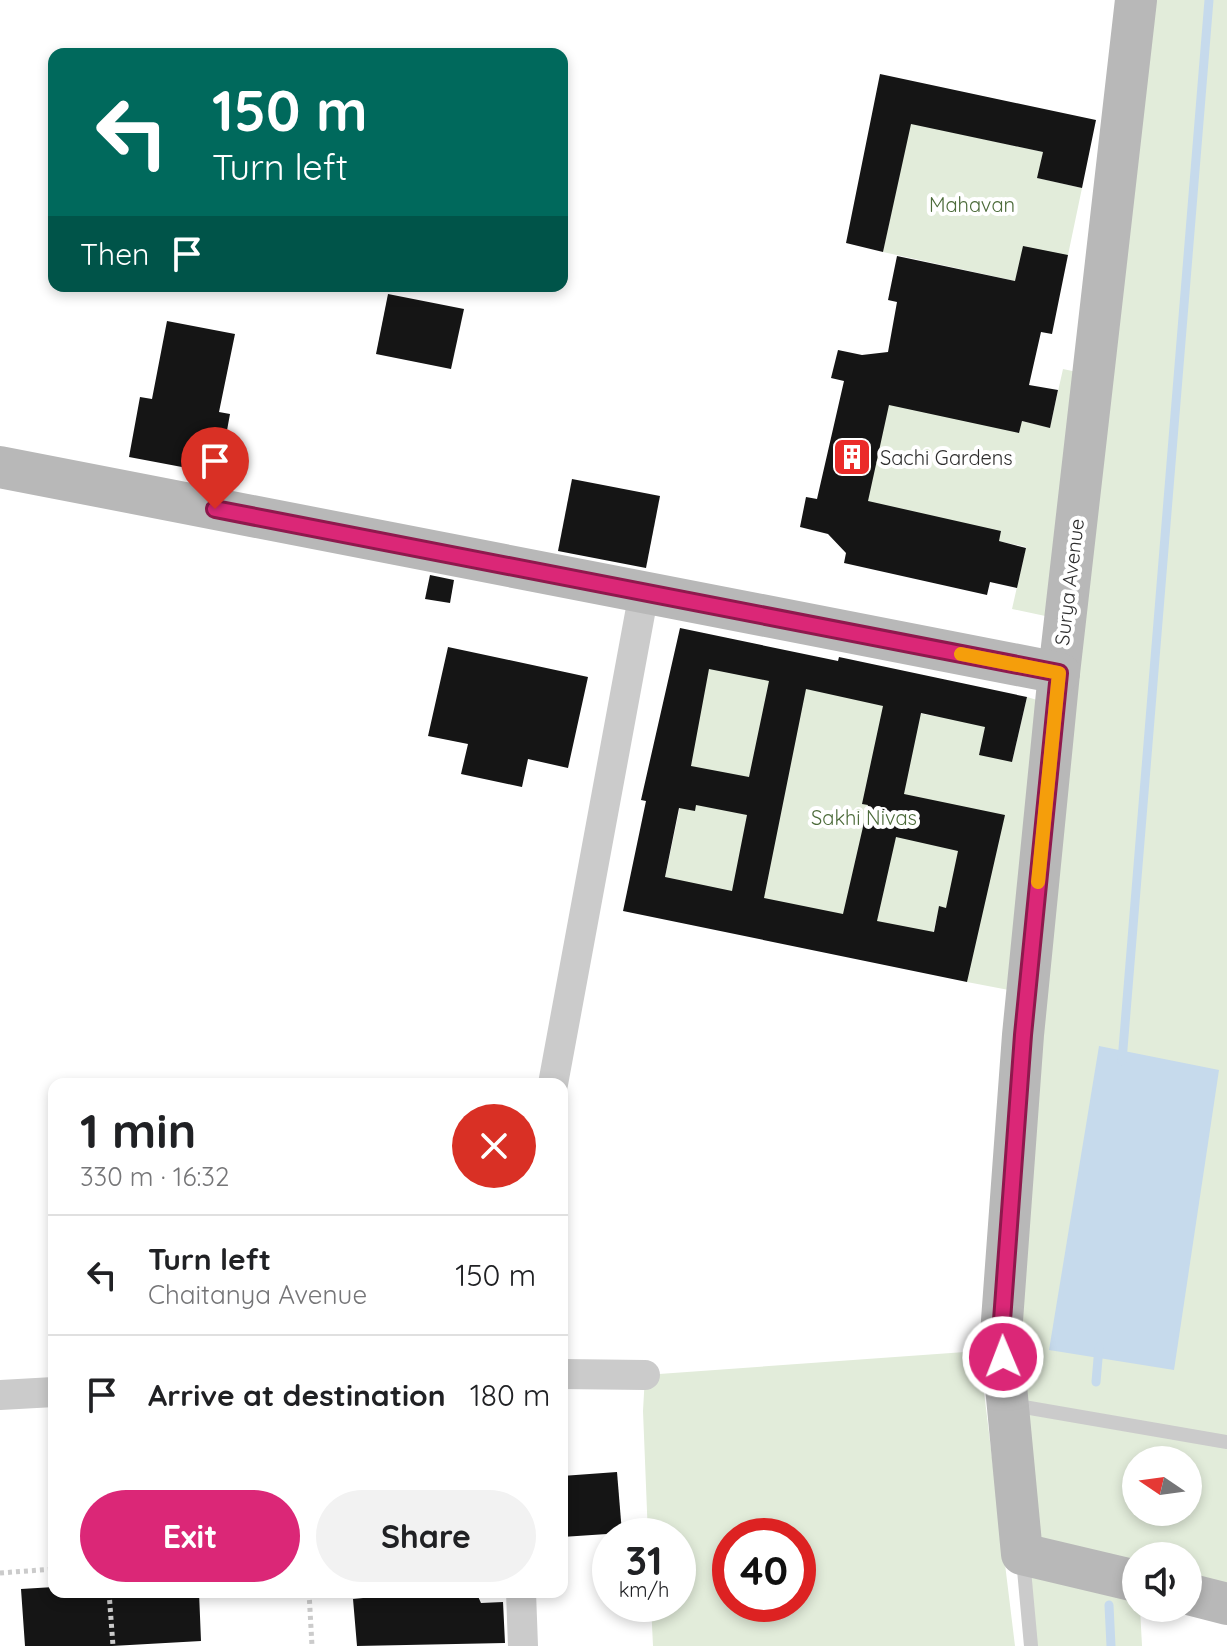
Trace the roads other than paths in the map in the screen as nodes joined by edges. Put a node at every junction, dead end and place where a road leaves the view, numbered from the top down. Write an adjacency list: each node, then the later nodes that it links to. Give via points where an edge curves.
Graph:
1 (1136, 0): 4 (street, Surya Avenue)
2 (0, 467): 3 (street)
3 (644, 592): 4 (street); 5 (street)
4 (1059, 673): 10 (street, Surya Avenue, via 1002,1318)
5 (554, 1078)
6 (568, 1374): 7 (street)
7 (645, 1375)
8 (48, 1392): 9 (street)
9 (0, 1395)
10 (1007, 1404): 11 (lane); 12 (street, Surya Avenue)
11 (1227, 1442)
12 (1022, 1554): 13 (street); 18 (lane)
13 (1122, 1578)
14 (521, 1598): 17 (street)
15 (1202, 1598): 16 (street)
16 (1227, 1604)
17 (523, 1646)
18 (1031, 1646)

